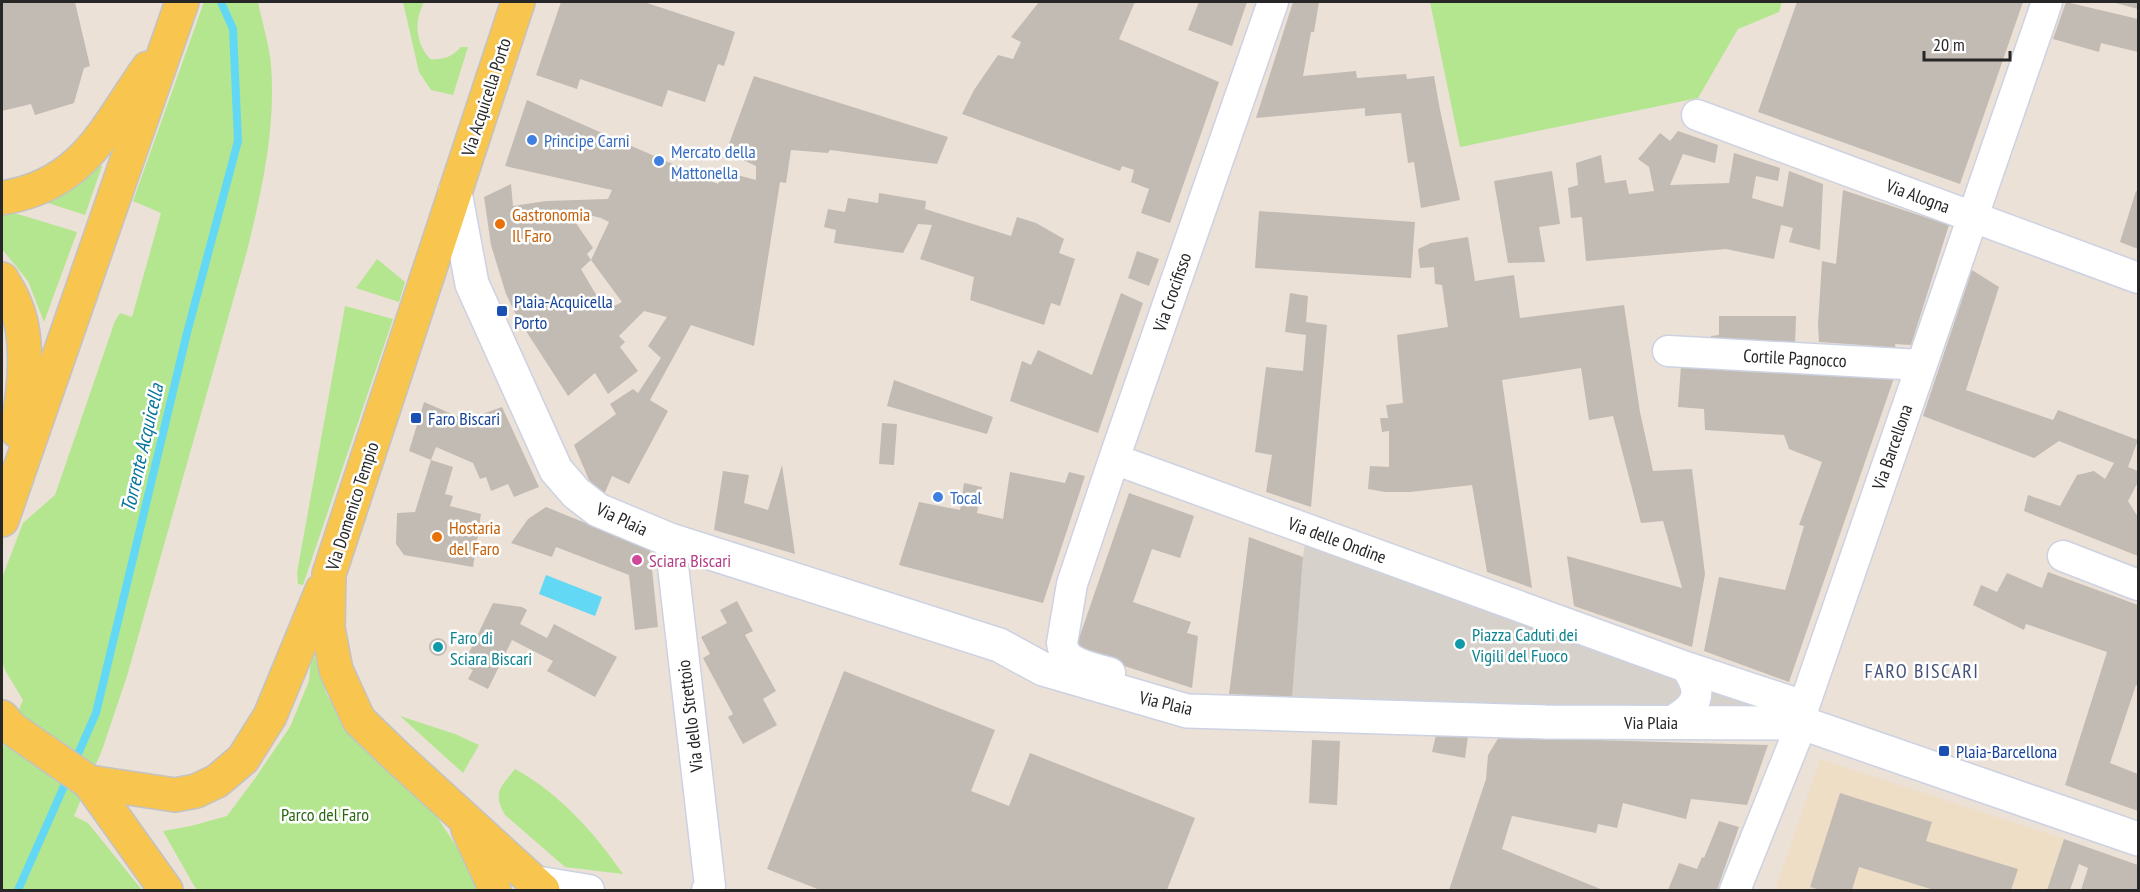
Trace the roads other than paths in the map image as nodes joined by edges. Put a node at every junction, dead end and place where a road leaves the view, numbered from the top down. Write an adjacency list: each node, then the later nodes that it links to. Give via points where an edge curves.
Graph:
1 (518, 2): 6 (main road, Via Acquicella Porto)
2 (1273, 2): 13 (street, Via Crocifisso)
3 (2047, 2): 8 (street, Via Barcellona)
4 (174, 11): 7 (main road, via 94,148 72,169 43,186); 15 (main road)
5 (1697, 115): 8 (street, Via Alogna)
6 (454, 192): 16 (street, Via Plaia, via 472,284 556,470 598,510); 18 (main road, Via Domenico Tempio)
7 (2, 198)
8 (1973, 217): 9 (street, Via Alogna); 12 (street, Via Barcellona)
9 (2139, 278)
10 (2, 279): 14 (main road, via 16,305 23,335 24,370 23,401)
11 (1668, 351): 12 (street, Cortile Pagnocco)
12 (1921, 365): 24 (street, Via Barcellona)
13 (1114, 459): 19 (street, Via Crocifisso); 22 (street, Via delle Ondine)
14 (2, 509)
15 (2, 520)
16 (670, 540): 21 (street, Via Plaia); 34 (street, Via dello Strettoio, via 710,886)
17 (2063, 556): 20 (street)
18 (329, 574): 27 (main road, via 270,716 243,759 217,781 175,795); 28 (main road, Via Domenico Tempio, via 328,628 334,659 359,720)
19 (1072, 584): 21 (street, via 1039,644); 23 (street, via 1062,652 1068,659 1132,681)
20 (2139, 585)
21 (999, 645): 23 (street, Via Plaia, via 1043,669)
22 (1686, 667): 24 (street, Via delle Ondine); 26 (street, via 1697,693 1685,713)
23 (1151, 701): 26 (street, Via Plaia, via 1187,711)
24 (1803, 715): 26 (street, Via Plaia); 29 (street, Via Plaia); 35 (street, Via Barcellona)
25 (6, 722): 27 (main road)
26 (1670, 722)
27 (89, 782): 31 (main road)
28 (462, 815): 30 (main road, Via Domenico Tempio); 32 (main road)
29 (2139, 839)
30 (539, 886): 33 (street)
31 (166, 891)
32 (494, 891)
33 (589, 891)
34 (707, 891)
35 (1735, 891)

